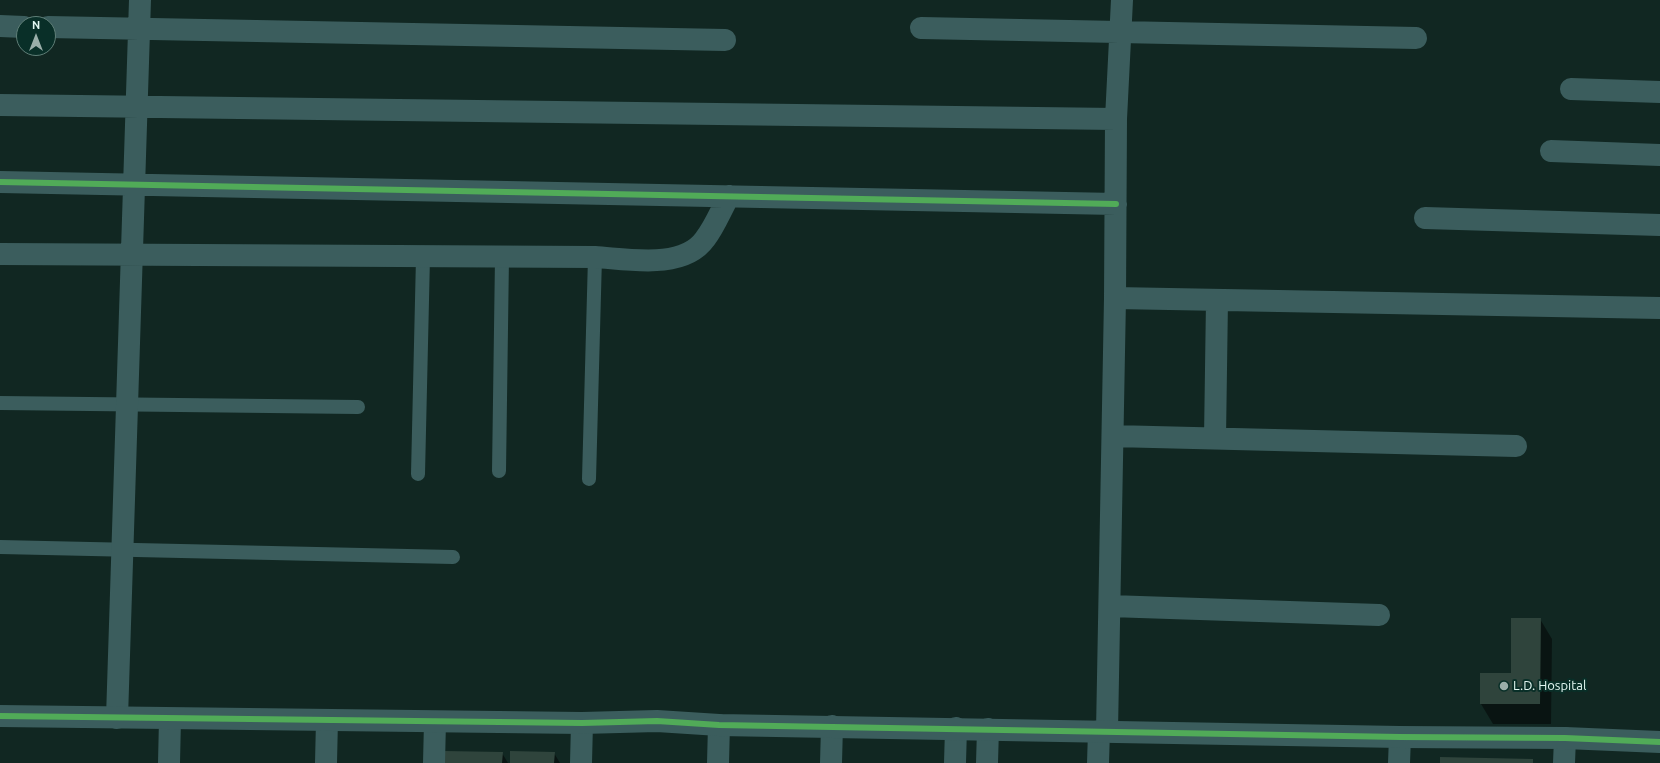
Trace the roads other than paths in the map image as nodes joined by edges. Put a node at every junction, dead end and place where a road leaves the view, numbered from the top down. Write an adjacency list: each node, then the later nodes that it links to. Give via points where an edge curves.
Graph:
1 (140, 0): 7 (street)
2 (1122, 0): 8 (street)
3 (0, 26): 4 (street)
4 (16, 27)
5 (56, 27): 7 (street)
6 (921, 28): 8 (street)
7 (139, 29): 10 (street); 14 (street)
8 (1120, 32): 9 (street); 15 (street)
9 (1416, 38)
10 (724, 40)
11 (1571, 89): 12 (street)
12 (1660, 92)
13 (0, 105): 14 (street)
14 (136, 107): 15 (street); 19 (street)
15 (1116, 120): 21 (street)
16 (1551, 150): 17 (street)
17 (1660, 155)
18 (0, 182): 19 (street)
19 (134, 184): 20 (street); 25 (street)
20 (729, 196): 21 (street); 28 (street, via 705,240 679,257 657,260)
21 (1116, 204): 29 (street)
22 (1425, 218): 23 (street)
23 (1660, 224)
24 (0, 254): 25 (street)
25 (132, 255): 26 (street); 33 (street)
26 (423, 256): 27 (street); 39 (lane)
27 (502, 257): 28 (street); 38 (lane)
28 (595, 257): 40 (lane)
29 (1115, 298): 30 (street); 35 (street)
30 (1217, 300): 31 (street); 36 (street)
31 (1660, 308)
32 (0, 403): 33 (lane)
33 (127, 405): 34 (lane); 42 (street)
34 (358, 407)
35 (1113, 436): 36 (street); 44 (street)
36 (1215, 438): 37 (street)
37 (1516, 446)
38 (499, 471)
39 (418, 474)
40 (589, 479)
41 (0, 547): 42 (lane)
42 (122, 549): 43 (lane); 47 (street)
43 (453, 557)
44 (1110, 606): 45 (street); 56 (street)
45 (1379, 615)
46 (0, 716): 47 (street)
47 (117, 718): 48 (street)
48 (170, 719): 49 (street); 60 (street)
49 (327, 720): 50 (street); 61 (street)
50 (435, 722): 51 (street); 62 (street)
51 (582, 723): 52 (street, via 657,721); 63 (street)
52 (719, 725): 53 (street); 64 (street)
53 (832, 726): 54 (street); 65 (street)
54 (956, 728): 55 (street); 66 (street)
55 (988, 728): 56 (street); 67 (street)
56 (1103, 731): 57 (street); 68 (street)
57 (1400, 737): 58 (street); 69 (street)
58 (1565, 738): 59 (street); 70 (street)
59 (1660, 742)
60 (169, 763)
61 (326, 763)
62 (434, 763)
63 (582, 763)
64 (718, 763)
65 (831, 763)
66 (955, 763)
67 (987, 763)
68 (1098, 763)
69 (1399, 763)
70 (1564, 763)

